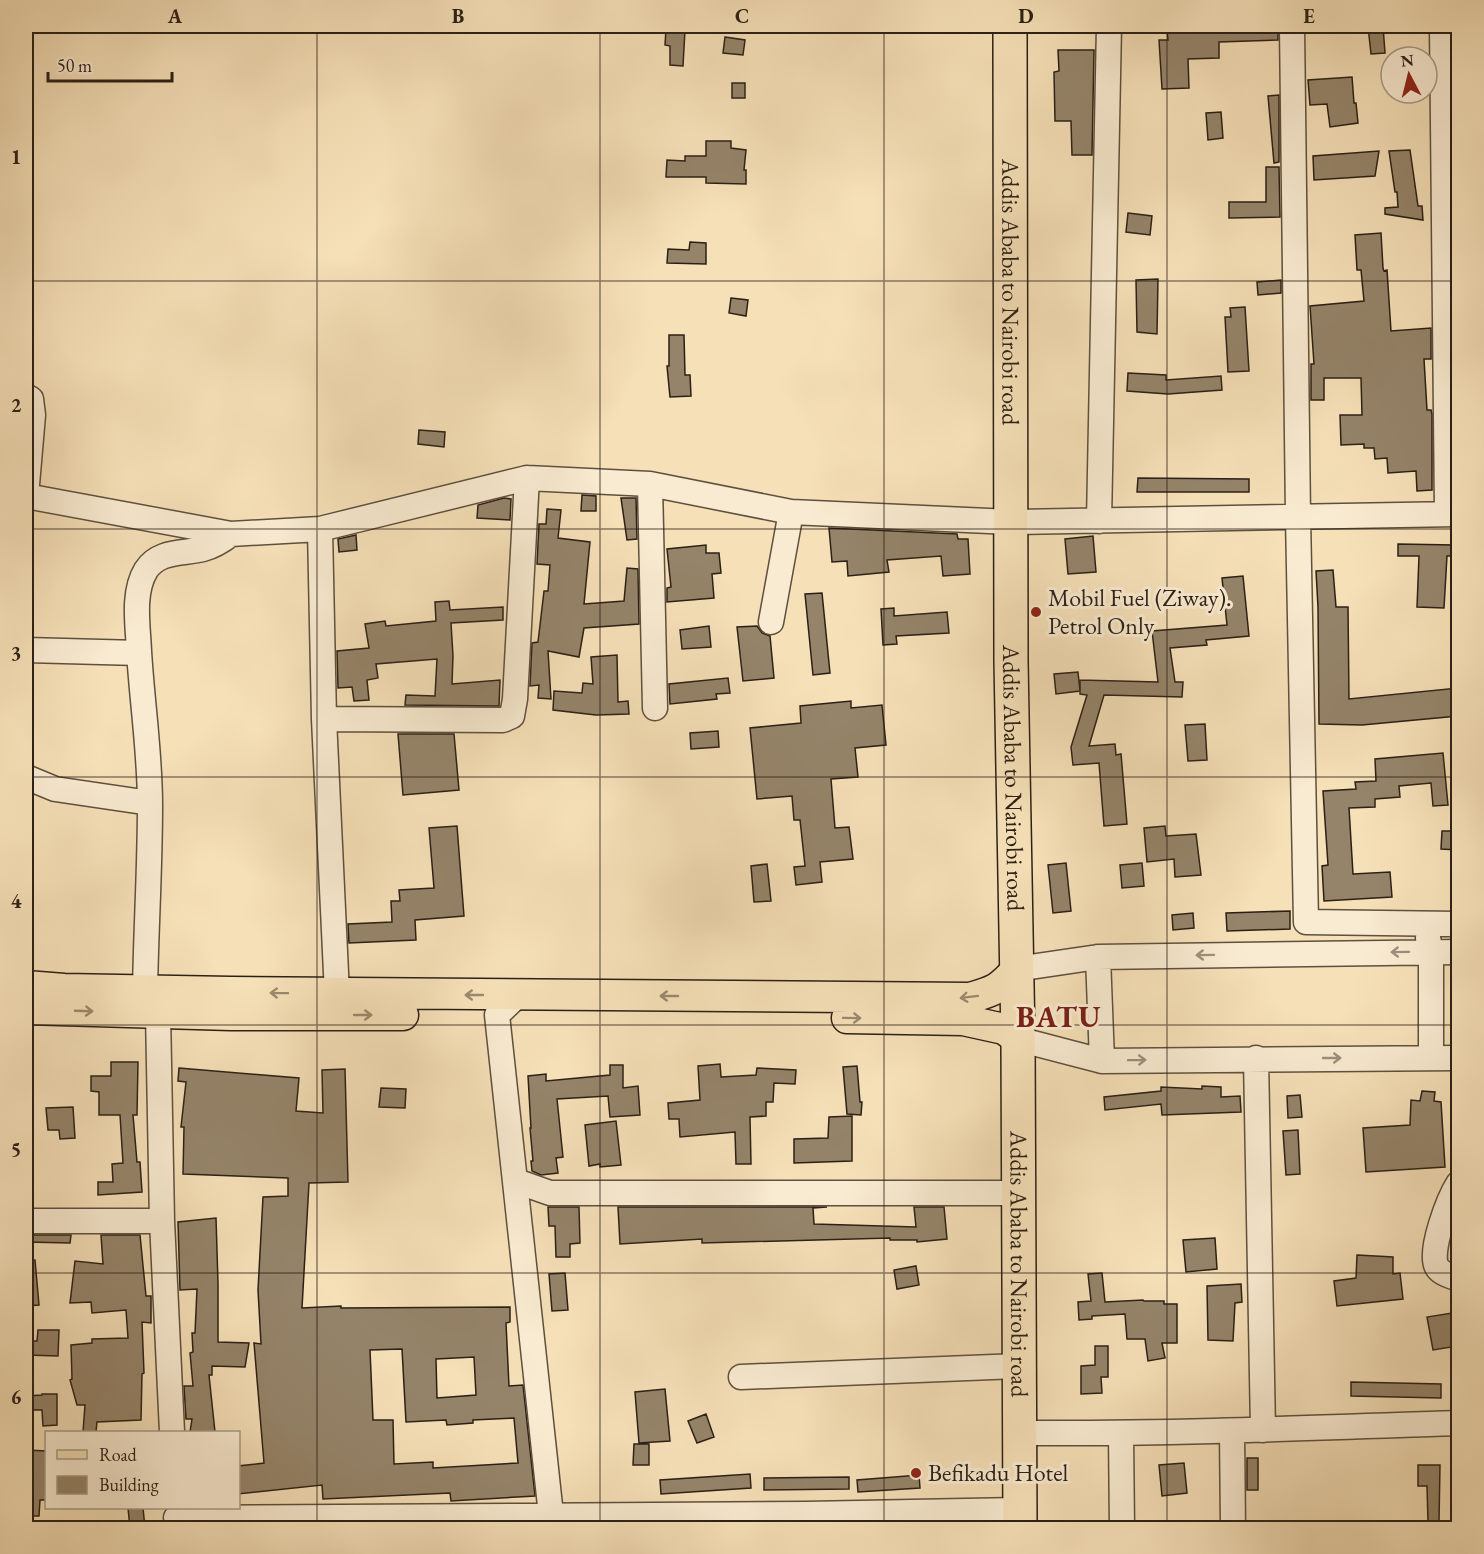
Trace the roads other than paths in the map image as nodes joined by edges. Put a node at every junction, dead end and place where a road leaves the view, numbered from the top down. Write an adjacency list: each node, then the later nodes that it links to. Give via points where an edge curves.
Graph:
1 (1010, 26): 14 (highway, Addis Ababa to Nairobi road)
2 (1109, 26): 13 (street)
3 (1292, 26): 12 (street)
4 (1442, 26): 5 (street)
5 (1451, 130): 11 (street)
6 (26, 396): 9 (street, via 31,399 33,415)
7 (527, 478): 8 (street); 15 (street); 21 (street, via 512,716 503,720)
8 (650, 484): 10 (street); 20 (street)
9 (26, 496): 16 (street)
10 (791, 512): 14 (street); 17 (street)
11 (1453, 514): 12 (street)
12 (1298, 517): 13 (street); 24 (street, via 1306,922)
13 (1099, 521): 14 (street)
14 (1011, 522): 29 (highway, Addis Ababa to Nairobi road)
15 (320, 529): 16 (street); 21 (street)
16 (231, 534): 19 (street, via 212,546 171,553 150,564 138,596)
17 (771, 622)
18 (26, 650): 19 (street)
19 (139, 653): 23 (street)
20 (655, 708)
21 (324, 718): 31 (street)
22 (26, 777): 23 (street, via 55,789)
23 (150, 803): 32 (street)
24 (1424, 924): 25 (street); 26 (street)
25 (1458, 924)
26 (1431, 952): 27 (street); 28 (street, one-way to 28); 37 (street)
27 (1458, 952)
28 (1098, 957): 29 (street); 39 (street)
29 (1017, 969): 33 (main road, one-way to 33, via 1003,986 970,998); 35 (highway, Addis Ababa to Nairobi road)
30 (26, 986): 32 (main road)
31 (337, 994): 32 (main road, one-way to 32); 33 (main road, one-way to 31)
32 (151, 1002): 33 (main road, one-way to 33); 34 (main road, one-way to 32); 46 (street)
33 (507, 1005): 35 (main road, one-way to 35, via 963,1020 1004,1029); 40 (street)
34 (26, 1009)
35 (1018, 1039): 39 (street); 43 (highway, Addis Ababa to Nairobi road)
36 (1256, 1058): 37 (street, one-way to 37); 39 (street, one-way to 36); 51 (street)
37 (1431, 1058): 38 (street)
38 (1458, 1058)
39 (1102, 1061)
40 (516, 1181): 42 (street); 44 (street)
41 (1458, 1184): 47 (street, via 1438,1236 1436,1260 1437,1267)
42 (550, 1193): 43 (street); 44 (street)
43 (1018, 1193): 48 (highway, Addis Ababa to Nairobi road)
44 (519, 1211): 56 (street)
45 (26, 1221): 46 (street)
46 (162, 1221): 52 (street)
47 (1458, 1279)
48 (1020, 1366): 49 (street); 54 (highway, Addis Ababa to Nairobi road)
49 (741, 1377)
50 (1458, 1423): 51 (street)
51 (1263, 1430): 53 (street)
52 (172, 1431)
53 (1232, 1431): 55 (street); 62 (street)
54 (1021, 1432): 55 (street); 58 (highway, Addis Ababa to Nairobi road)
55 (1121, 1434): 61 (street)
56 (551, 1515): 57 (street); 60 (street)
57 (175, 1518)
58 (1020, 1519): 59 (street)
59 (806, 1521): 60 (street)
60 (645, 1522)
61 (1122, 1528)
62 (1233, 1528)

